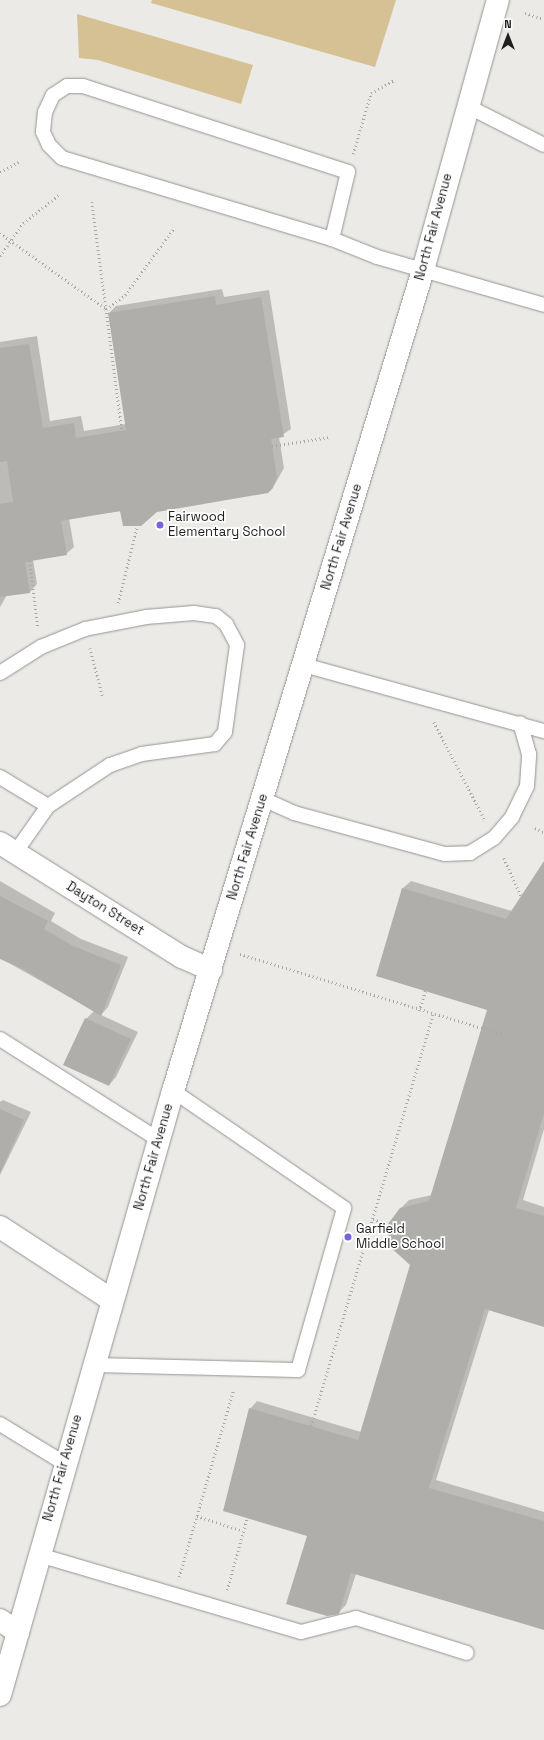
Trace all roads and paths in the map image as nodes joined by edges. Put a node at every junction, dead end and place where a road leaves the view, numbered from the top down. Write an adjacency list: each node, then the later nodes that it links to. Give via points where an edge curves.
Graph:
1 (498, 0): 5 (street, North Fair Avenue)
2 (525, 13): 3 (path)
3 (544, 19)
4 (394, 80): 9 (path, via 371,93)
5 (467, 106): 6 (lane); 17 (street, North Fair Avenue)
6 (544, 145)
7 (19, 162): 8 (path)
8 (0, 172)
9 (348, 172): 15 (lane); 15 (lane, via 83,86 67,86 53,95 45,112 43,132 48,145 62,158)
10 (60, 194): 14 (path, via 40,207)
11 (92, 202): 19 (path)
12 (174, 228): 19 (path, via 125,295)
13 (0, 233): 14 (path)
14 (8, 239): 16 (path); 19 (path)
15 (332, 239): 17 (lane)
16 (0, 256)
17 (423, 270): 18 (lane); 28 (street, North Fair Avenue)
18 (544, 305)
19 (106, 309): 20 (path)
20 (122, 431)
21 (330, 437): 22 (path)
22 (272, 446)
23 (137, 526): 25 (path)
24 (30, 561): 26 (path)
25 (117, 604)
26 (39, 630)
27 (89, 644): 31 (path)
28 (304, 665): 30 (lane); 35 (street, North Fair Avenue)
29 (0, 673): 36 (lane, via 41,647 85,629 146,617 194,613 216,616 226,624 237,645 225,732 215,744 142,754 110,765)
30 (420, 696): 32 (lane); 37 (path)
31 (103, 697)
32 (520, 723): 33 (lane); 35 (lane, via 529,754 527,786 512,817 494,838 470,853 445,854 294,813)
33 (544, 731)
34 (0, 777): 36 (lane)
35 (263, 799): 44 (street, North Fair Avenue)
36 (48, 806): 40 (lane)
37 (486, 823)
38 (535, 828): 39 (path)
39 (544, 832)
40 (8, 848): 44 (street, Dayton Street, via 182,957)
41 (504, 858): 42 (path)
42 (521, 896)
43 (234, 952): 46 (path)
44 (211, 970): 50 (street, North Fair Avenue)
45 (425, 991): 46 (path)
46 (419, 1011): 47 (path)
47 (433, 1015): 48 (path); 52 (path)
48 (501, 1034)
49 (0, 1039): 51 (lane)
50 (173, 1091): 51 (street, North Fair Avenue); 56 (lane, via 344,1208 298,1370)
51 (159, 1140): 55 (street, North Fair Avenue)
52 (373, 1218): 53 (path); 59 (path)
53 (388, 1224)
54 (0, 1227): 55 (street)
55 (112, 1300): 56 (street, North Fair Avenue)
56 (93, 1365): 60 (street, North Fair Avenue)
57 (233, 1391): 61 (path)
58 (0, 1424): 60 (lane)
59 (311, 1426)
60 (64, 1464): 64 (street, North Fair Avenue)
61 (197, 1516): 63 (path); 65 (path)
62 (248, 1518): 63 (path)
63 (243, 1531): 66 (path, via 226,1594)
64 (39, 1555): 65 (lane); 68 (street, North Fair Avenue)
65 (174, 1594): 66 (lane)
66 (217, 1607): 69 (lane, via 301,1632 356,1618)
67 (0, 1620): 68 (street)
68 (18, 1632): 70 (street, North Fair Avenue)
69 (467, 1653)
70 (0, 1695)

